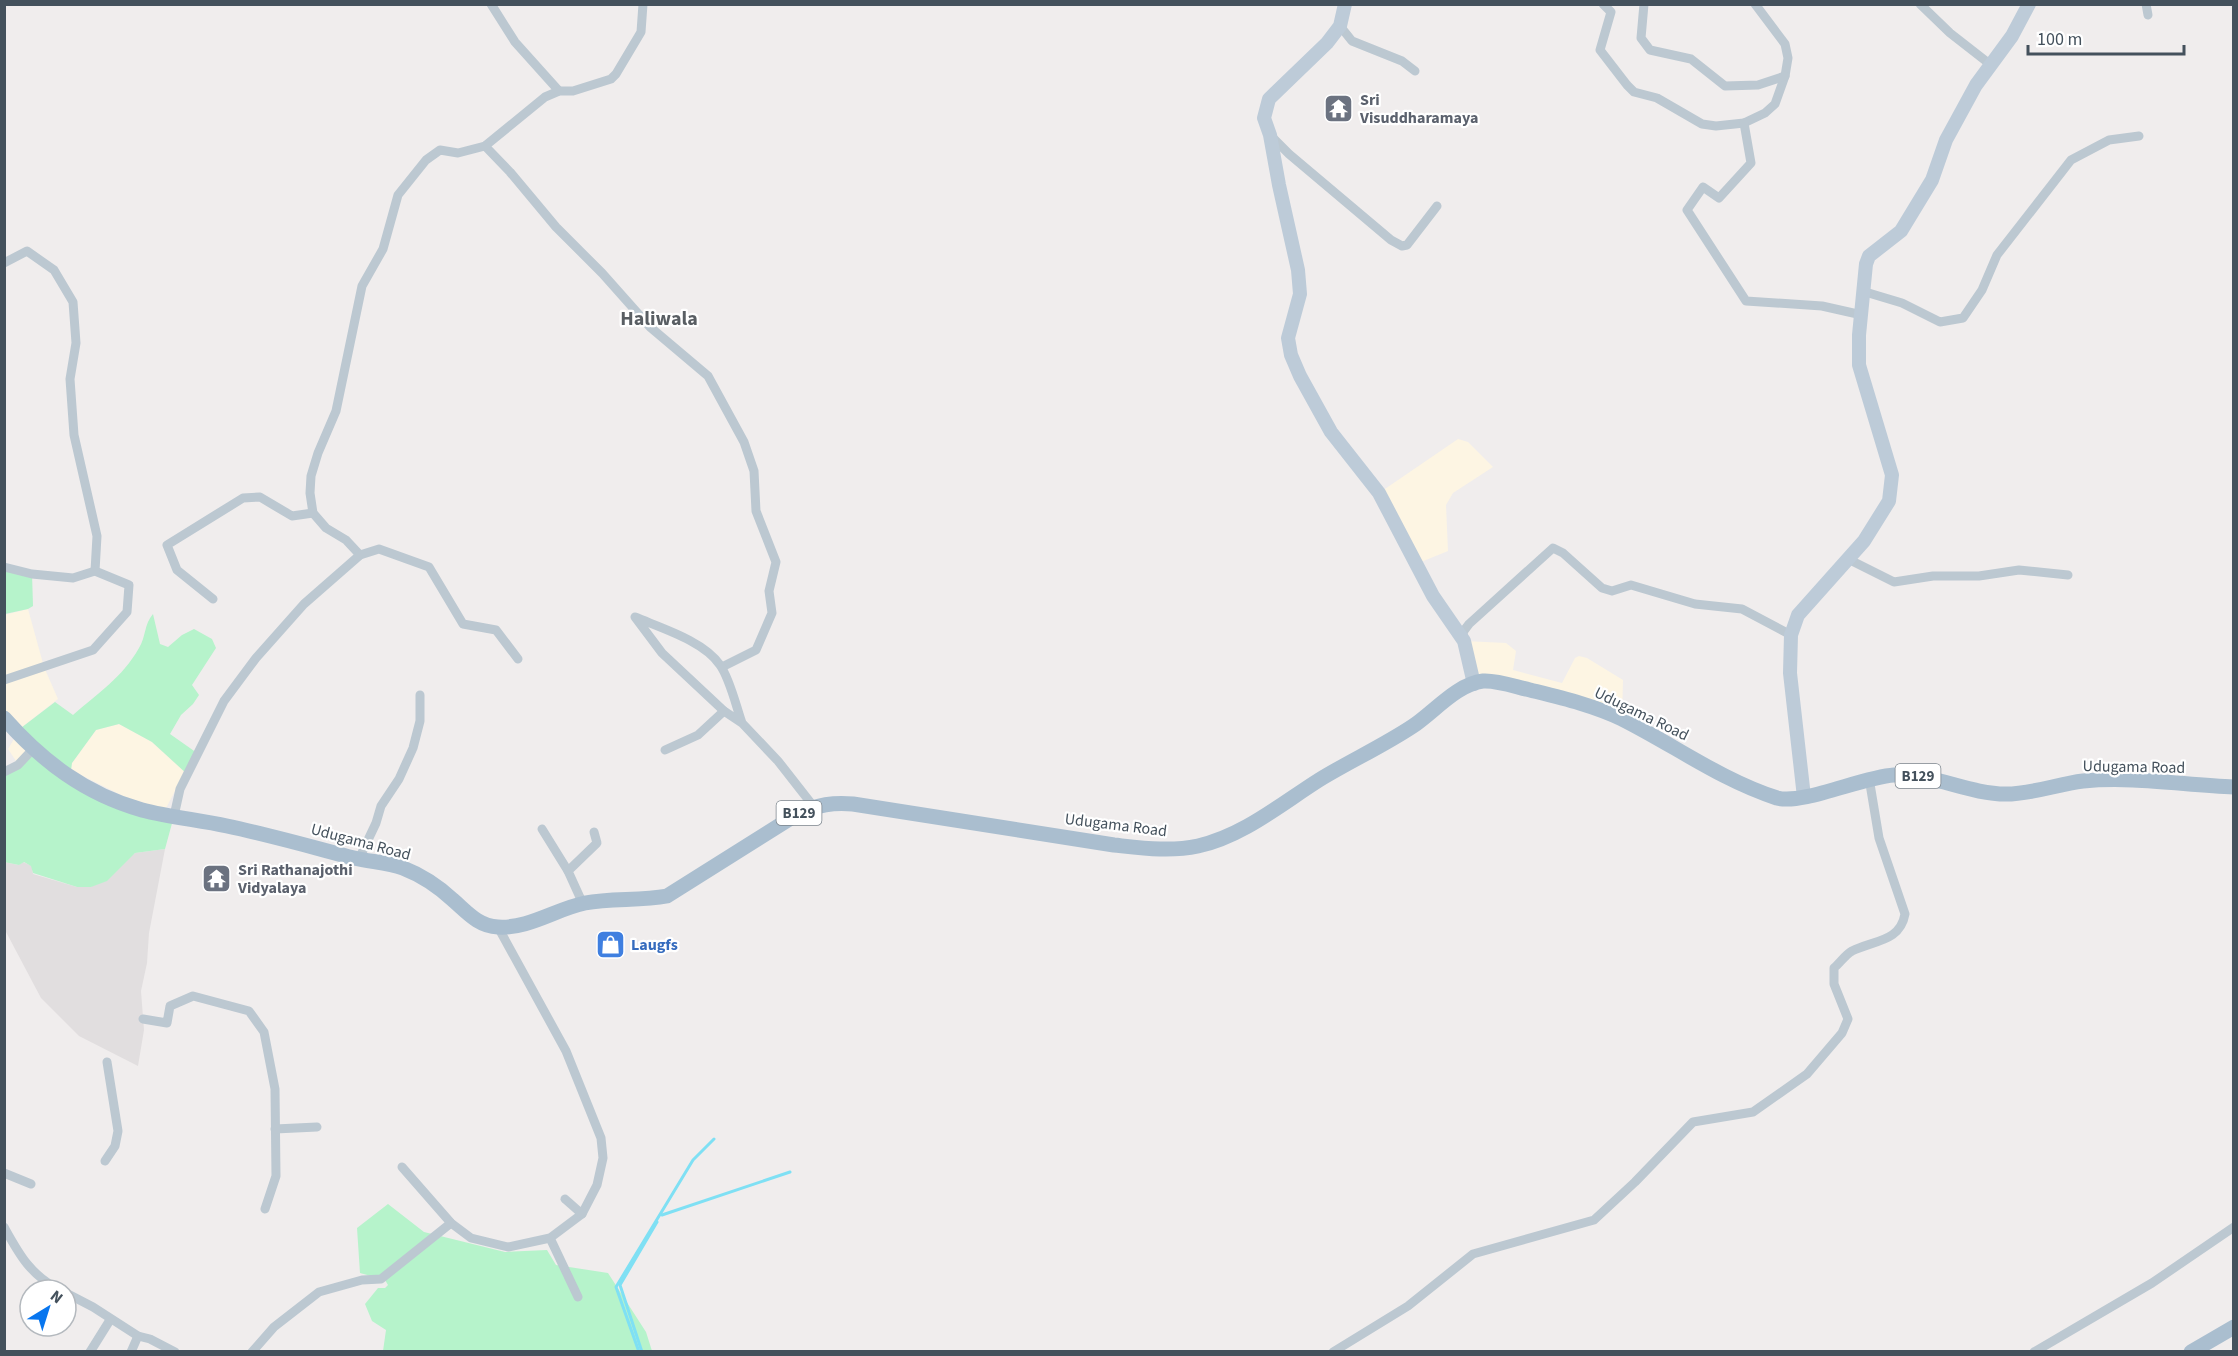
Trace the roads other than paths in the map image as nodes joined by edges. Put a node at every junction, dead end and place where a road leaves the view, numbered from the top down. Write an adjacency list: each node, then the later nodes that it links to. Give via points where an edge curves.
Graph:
1 (491, 4): 13 (street, via 515,42)
2 (643, 4): 13 (street, via 642,32 616,74 573,91)
3 (1345, 4): 9 (street)
4 (1603, 4): 14 (street, via 1611,12 1600,50 1635,92 1657,98 1702,124)
5 (1644, 4): 12 (street, via 1641,38 1650,50 1691,59 1725,86 1758,86)
6 (1755, 4): 12 (street, via 1785,44)
7 (1920, 4): 10 (street)
8 (2029, 4): 10 (street)
9 (1340, 26): 11 (street, via 1352,41 1402,61); 15 (street, via 1328,43 1269,99 1264,118)
10 (1991, 65): 20 (street, via 1946,140 1932,180 1901,231 1869,256)
11 (1415, 71)
12 (1785, 76): 14 (street, via 1775,104)
13 (559, 91): 17 (street, via 545,97)
14 (1744, 123): 21 (street, via 1751,163 1719,198 1703,188 1687,210 1746,301 1822,306)
15 (1270, 135): 18 (street, via 1402,246 1407,245); 30 (street, via 1298,270 1300,294 1288,338 1291,355 1331,432 1379,492 1433,596)
16 (2139, 136): 20 (street, via 2109,140 2071,160 1996,255 1982,290 1963,318 1940,322 1902,303)
17 (485, 146): 22 (street, via 458,153 440,150 426,160 398,195 383,249 362,286 336,411 311,476); 32 (street, via 650,327 708,376 744,442 754,471 756,511 776,562 769,591 772,613 756,650)
18 (1437, 206)
19 (4, 263): 26 (street, via 27,251 54,270 74,302 76,343 70,379 74,435 97,536)
20 (1862, 291): 21 (street)
21 (1862, 315): 24 (street, via 1859,365 1892,475 1892,489 1889,501 1864,541)
22 (313, 513): 23 (street); 28 (street, via 292,516 260,497 243,498 167,545 177,570)
23 (360, 555): 31 (street, via 379,549 429,567 463,624 496,630); 46 (street, via 304,604 224,701 180,789)
24 (1848, 559): 27 (street, via 1894,582 2019,570); 29 (street, via 1798,615)
25 (4, 567): 26 (street, via 73,578)
26 (95, 571): 33 (street, via 129,585 127,612 93,650)
27 (2068, 575)
28 (213, 599)
29 (1791, 635): 30 (street, via 1742,609 1695,604 1631,585 1612,591 1602,588 1553,548 1469,624 1463,632); 44 (street, via 1790,673)
30 (1464, 640): 34 (street)
31 (518, 659)
32 (722, 667): 36 (street, via 711,654 635,617 662,653); 38 (street)
33 (4, 681)
34 (1474, 684): 44 (main road, Udugama Road / B129, via 1505,684 1590,705 1761,793 1783,799); 45 (main road, Udugama Road / B129, via 1411,727 1246,826 1198,845 1156,849 1114,845 853,804)
35 (420, 694): 49 (street, via 420,721 413,748 381,806)
36 (724, 711): 38 (street); 40 (street, via 698,735)
37 (4, 717): 39 (main road, Udugama Road / B129)
38 (742, 723): 45 (street)
39 (33, 749): 41 (street, via 18,765); 46 (main road, Udugama Road / B129, via 98,792 142,810)
40 (665, 750)
41 (4, 772)
42 (1869, 778): 43 (main road, Udugama Road / B129, via 1924,776 2004,794 2085,781); 44 (main road, Udugama Road / B129); 78 (street, via 1879,838 1905,914 1903,926 1895,934 1850,952 1834,968 1834,984 1848,1019 1842,1033 1807,1074 1753,1112 1693,1122 1593,1220 1473,1254 1408,1306)
43 (2234, 787)
44 (1804, 797)
45 (814, 807): 51 (main road, Udugama Road / B129, via 667,896)
46 (174, 816): 49 (main road, Udugama Road / B129)
47 (542, 829): 50 (street)
48 (594, 832): 50 (street, via 597,843)
49 (359, 859): 52 (main road, Udugama Road / B129, via 416,874 436,885 470,916 484,925)
50 (568, 871): 51 (street)
51 (583, 904): 52 (main road, Udugama Road / B129, via 520,925)
52 (498, 927): 63 (street, via 566,1051 601,1137 603,1158 597,1185)
53 (143, 1018): 56 (street, via 167,1023 170,1006 193,996 249,1011 264,1032 275,1089)
54 (107, 1062): 57 (street, via 118,1131 116,1146)
55 (317, 1126): 56 (street)
56 (275, 1129): 62 (street, via 276,1176)
57 (105, 1161)
58 (402, 1167): 64 (street)
59 (4, 1173): 60 (street)
60 (31, 1184)
61 (565, 1199): 63 (street)
62 (265, 1209)
63 (582, 1214): 67 (street)
64 (451, 1223): 67 (street, via 471,1238 508,1247); 77 (street, via 381,1280 362,1280 319,1292 274,1327)
65 (4, 1227): 68 (street, via 24,1262)
66 (2234, 1227): 79 (street, via 2152,1283)
67 (550, 1238): 69 (street)
68 (43, 1278)
69 (578, 1297)
70 (78, 1299): 71 (street)
71 (110, 1320): 73 (street); 74 (street)
72 (2234, 1327): 80 (main road)
73 (138, 1336): 75 (street); 76 (street)
74 (90, 1352)
75 (131, 1352)
76 (175, 1352)
77 (252, 1352)
78 (1333, 1352)
79 (2034, 1352)
80 (2191, 1352)

